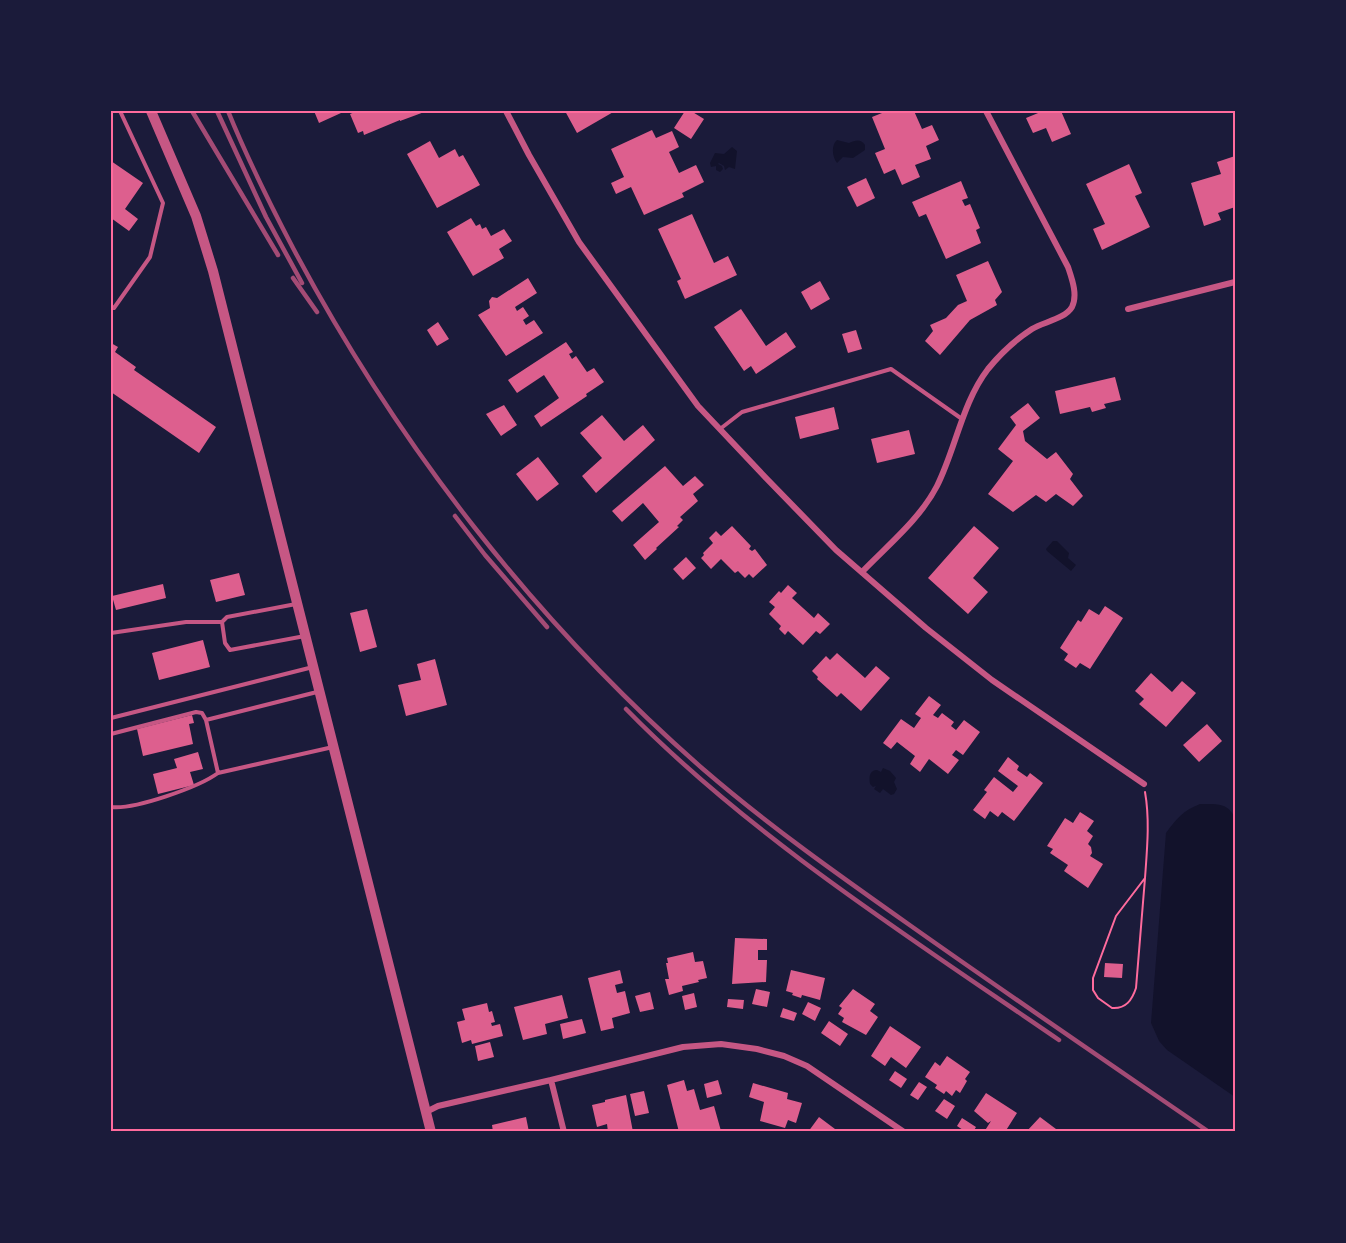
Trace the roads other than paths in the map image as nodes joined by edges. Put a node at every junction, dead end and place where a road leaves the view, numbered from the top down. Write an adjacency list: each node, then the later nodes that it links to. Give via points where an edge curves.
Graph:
1 (120, 111): 6 (lane, via 163,203 150,257)
2 (151, 111): 11 (street, via 204,241)
3 (506, 111): 9 (street, via 579,242 698,406)
4 (986, 111): 8 (street, via 1068,267 1074,300 1064,314 1034,328 1008,347 987,370)
5 (1235, 282): 7 (street)
6 (111, 307)
7 (1128, 309)
8 (963, 419): 9 (lane, via 891,369 742,412); 10 (street, via 937,486 919,513)
9 (720, 429): 10 (street)
10 (862, 572): 22 (street, via 992,680)
11 (297, 604): 12 (lane, via 226,617); 14 (street)
12 (222, 622): 13 (lane, via 186,622); 14 (lane, via 230,650)
13 (111, 633)
14 (306, 636): 15 (street)
15 (314, 666): 16 (street); 17 (lane)
16 (320, 691): 18 (lane); 20 (street)
17 (111, 718)
18 (206, 720): 19 (lane, via 196,712); 21 (lane)
19 (111, 734)
20 (334, 747): 21 (lane); 25 (street)
21 (219, 773): 23 (lane, via 180,792)
22 (1144, 784)
23 (111, 807)
24 (550, 1080): 25 (street); 27 (street); 28 (street, via 683,1047 721,1044 757,1049 807,1066)
25 (426, 1112): 26 (street)
26 (431, 1132)
27 (564, 1132)
28 (904, 1132)

